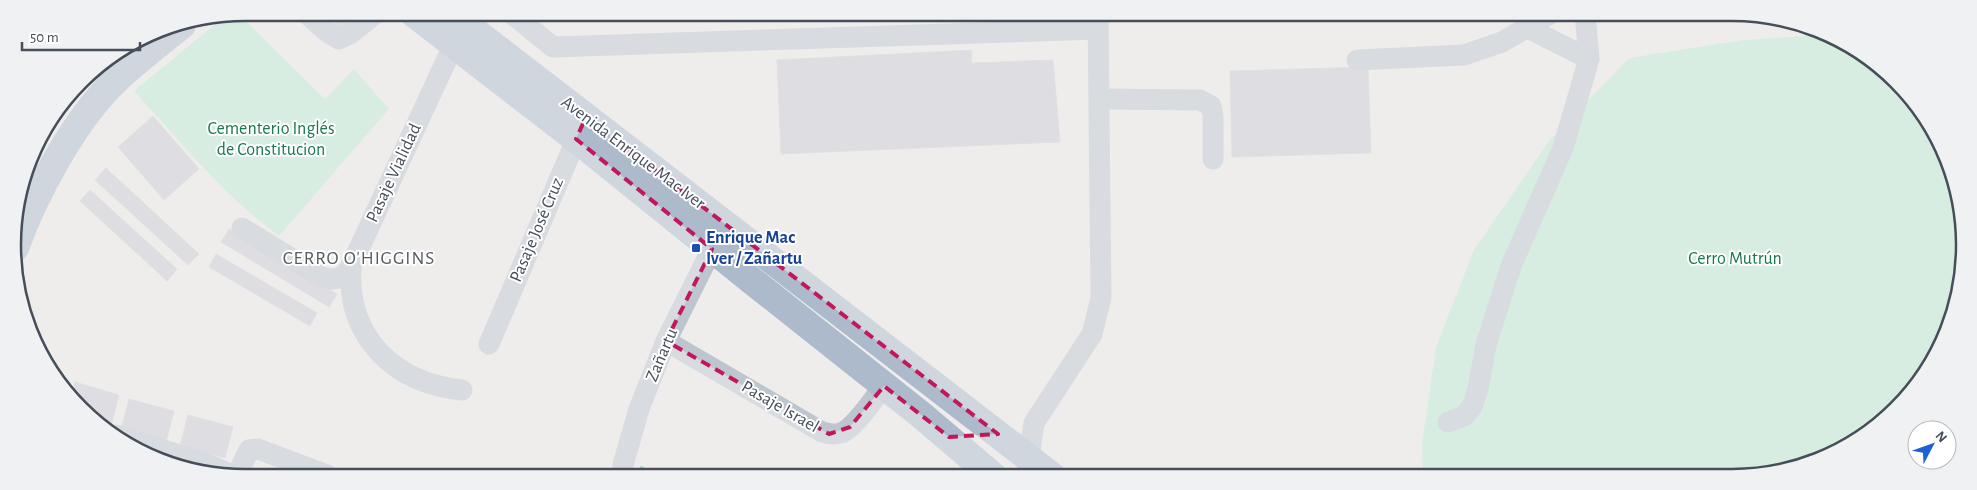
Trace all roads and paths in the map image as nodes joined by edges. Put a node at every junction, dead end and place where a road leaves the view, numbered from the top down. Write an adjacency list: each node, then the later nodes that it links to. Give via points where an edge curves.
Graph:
1 (315, 21): 2 (street, via 339,39)
2 (366, 21)
3 (424, 21): 11 (main road, Avenida Enrique Mac Iver)
4 (460, 21): 16 (main road, Avenida Enrique Mac Iver)
5 (521, 21): 8 (street, via 553,47)
6 (1539, 21): 9 (street)
7 (1586, 21): 12 (street)
8 (1098, 22): 15 (street)
9 (1528, 28): 12 (street); 13 (street, via 1464,56)
10 (166, 35): 14 (main road)
11 (454, 44): 16 (main road, Avenida Enrique Mac Iver); 22 (street, Pasaje Vialidad)
12 (1589, 59): 28 (street, via 1563,148 1511,266 1486,345 1472,407 1464,416)
13 (1357, 60)
14 (109, 73): 19 (main road, via 85,118 59,156)
15 (1100, 99): 17 (street, via 1200,100 1211,106); 29 (street, via 1101,298 1092,334)
16 (581, 128): 20 (main road, Avenida Enrique Mac Iver); 21 (main road, Avenida Enrique Mac Iver); 25 (street, Pasaje José Cruz)
17 (1213, 159)
18 (242, 228): 22 (street, via 326,279 340,278)
19 (22, 231)
20 (712, 249): 23 (main road, Avenida Enrique Mac Iver); 24 (street, Zañartu)
21 (768, 256): 23 (main road); 30 (main road, Avenida Enrique Mac Iver)
22 (351, 266): 27 (street, via 351,291 356,315 380,353 416,378)
23 (751, 280): 26 (main road, Avenida Enrique Mac Iver)
24 (666, 341): 26 (street, Pasaje Israel, via 828,434 841,433 850,427); 33 (street, Zañartu, via 639,409)
25 (489, 344)
26 (884, 386): 31 (main road, Avenida Enrique Mac Iver)
27 (462, 390)
28 (1448, 422)
29 (1034, 423): 30 (street); 35 (street)
30 (998, 434): 31 (main road); 35 (main road, Avenida Enrique Mac Iver)
31 (949, 437): 39 (main road, Avenida Enrique Mac Iver)
32 (138, 442): 34 (street)
33 (623, 465): 38 (path)
34 (214, 467)
35 (1028, 467)
36 (240, 469): 37 (street, via 249,450 258,449)
37 (309, 469)
38 (646, 469)
39 (985, 469)

